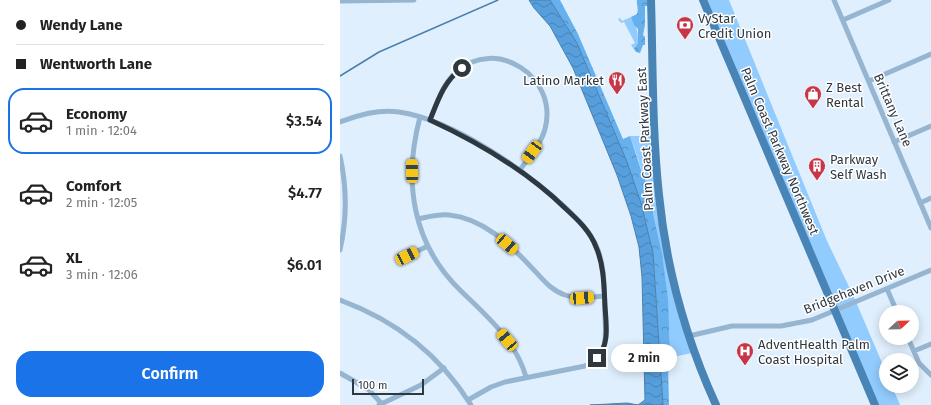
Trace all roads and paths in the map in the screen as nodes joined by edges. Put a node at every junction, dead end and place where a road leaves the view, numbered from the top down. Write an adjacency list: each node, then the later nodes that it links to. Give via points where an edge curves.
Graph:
1 (414, 0): 6 (street)
2 (651, 0): 30 (main road, Palm Coast Parkway East, via 660,208 671,267)
3 (703, 0): 29 (main road, Palm Coast Parkway Northwest)
4 (834, 0): 7 (street, Brittany Lane)
5 (889, 0): 7 (street)
6 (340, 1)
7 (843, 20): 9 (street, Brittany Lane)
8 (931, 54): 9 (street)
9 (869, 81): 14 (street, Brittany Lane)
10 (420, 117): 11 (street); 12 (street, via 400,112 382,112); 19 (street, via 412,162)
11 (430, 120): 16 (street, via 464,136); 16 (street, via 445,85 465,66 479,60 494,59 507,61 522,68 541,88 547,116 541,139)
12 (340, 122)
13 (931, 126): 14 (street)
14 (894, 142): 18 (street, Brittany Lane)
15 (340, 156): 22 (street, via 344,180 345,219)
16 (520, 170): 26 (street, via 564,206 592,237 600,259)
17 (931, 198): 18 (street)
18 (920, 202): 20 (street, Brittany Lane)
19 (418, 219): 21 (street); 26 (street, via 448,215 472,221 497,235 556,290 576,297)
20 (931, 228)
21 (428, 246): 23 (street); 37 (street, via 450,279 510,343)
22 (340, 250)
23 (407, 256)
24 (931, 270): 25 (street, Bridgehaven Drive)
25 (887, 289): 28 (street); 29 (street, Bridgehaven Drive)
26 (604, 296): 37 (street, via 606,338 604,348 597,358 582,367)
27 (340, 300): 34 (street, via 376,316 403,332)
28 (894, 305)
29 (835, 312): 30 (street, Bridgehaven Drive, via 796,324 732,326); 41 (main road, Palm Coast Parkway Northwest)
30 (689, 336): 40 (main road, Palm Coast Parkway East)
31 (931, 344): 33 (street)
32 (911, 345): 33 (street)
33 (914, 351): 36 (street, via 921,366)
34 (444, 368): 38 (street); 39 (street, via 421,386)
35 (340, 373): 39 (street, via 368,389)
36 (931, 375)
37 (526, 377): 38 (street, via 496,385)
38 (469, 403)
39 (380, 404)
40 (716, 405)
41 (875, 405)

